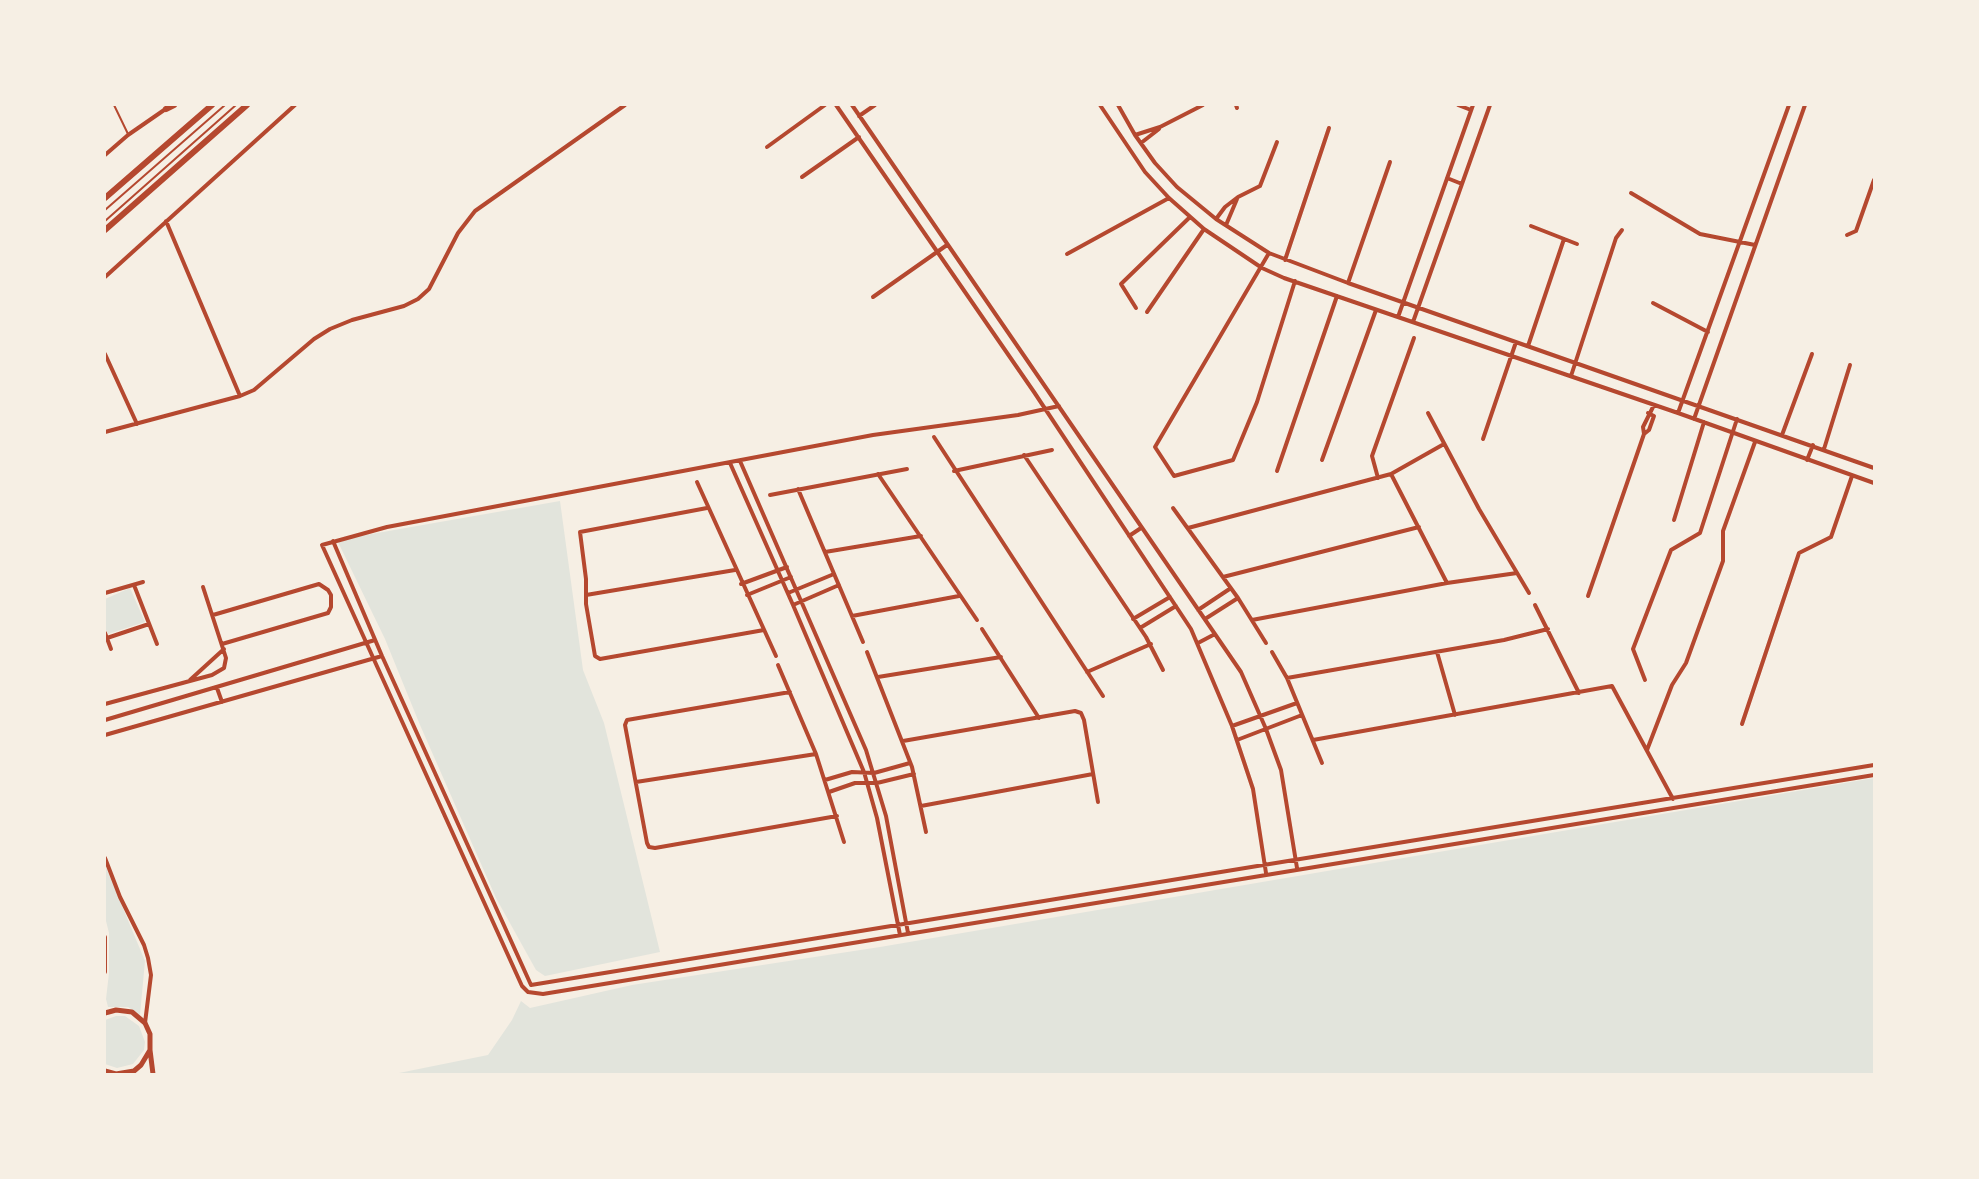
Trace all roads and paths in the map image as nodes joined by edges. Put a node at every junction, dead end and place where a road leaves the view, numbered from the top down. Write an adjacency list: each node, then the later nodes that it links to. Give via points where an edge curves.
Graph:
1 (114, 105): 24 (lane)
2 (212, 105): 38 (highway)
3 (224, 105): 40 (lane)
4 (236, 105): 43 (lane)
5 (246, 105): 47 (highway)
6 (295, 105): 44 (street)
7 (625, 105): 84 (street, via 475,211 458,233 429,289 418,299 330,329 254,390)
8 (826, 105): 29 (street)
9 (836, 105): 26 (street)
10 (852, 105): 21 (street)
11 (875, 105): 21 (street)
12 (1100, 105): 39 (street, via 1144,172)
13 (1118, 105): 25 (street)
14 (1203, 105): 22 (street)
15 (1458, 105): 20 (street)
16 (1490, 105): 35 (street)
17 (1789, 105): 52 (street)
18 (1805, 105): 55 (street)
19 (170, 106): 24 (street)
20 (1472, 107): 33 (street)
21 (859, 116): 54 (street)
22 (1160, 128): 25 (street); 28 (street)
23 (1329, 128): 59 (street)
24 (128, 135): 30 (street)
25 (1135, 135): 28 (street)
26 (859, 137): 32 (street); 56 (street)
27 (1277, 142): 37 (street, via 1260,186)
28 (1141, 143): 42 (street, via 1177,187)
29 (767, 147)
30 (105, 155)
31 (1390, 162): 63 (street)
32 (802, 177)
33 (1447, 178): 35 (street); 66 (street)
34 (1874, 180): 50 (street, via 1856,231)
35 (1462, 184): 69 (street)
36 (1631, 193): 52 (street, via 1700,234)
37 (1238, 197): 42 (street, via 1224,207); 45 (street)
38 (105, 198)
39 (1168, 198): 41 (street); 58 (street)
40 (105, 210)
41 (1190, 217): 48 (street); 68 (street, via 1121,284)
42 (1216, 219): 45 (street)
43 (105, 221)
44 (166, 221): 61 (street); 84 (street)
45 (1226, 225): 57 (street)
46 (1530, 226): 51 (street)
47 (105, 230)
48 (1204, 230): 60 (street); 71 (street)
49 (1622, 230): 81 (street, via 1616,238)
50 (1847, 235)
51 (1564, 239): 53 (street); 77 (street)
52 (1739, 241): 55 (street); 74 (street)
53 (1577, 244)
54 (947, 245): 56 (street); 88 (street)
55 (1755, 245): 87 (street)
56 (938, 252): 65 (street); 89 (street)
57 (1270, 253): 59 (street); 60 (street)
58 (1067, 254)
59 (1285, 260): 63 (street)
60 (1262, 268): 62 (street); 62 (street, via 1155,447 1174,476 1233,460 1257,402)
61 (105, 277)
62 (1295, 282): 64 (street)
63 (1348, 283): 66 (street)
64 (1338, 296): 70 (street); 117 (street)
65 (874, 297)
66 (1403, 303): 69 (street); 72 (street)
67 (1653, 304): 74 (street)
68 (1136, 308)
69 (1418, 308): 73 (street); 76 (street)
70 (1376, 310): 72 (street); 110 (street)
71 (1147, 312)
72 (1398, 317): 73 (street)
73 (1413, 322): 80 (street)
74 (1708, 332): 85 (street)
75 (1414, 338): 121 (street, via 1372,456)
76 (1516, 342): 77 (street); 80 (street)
77 (1528, 346): 81 (street)
78 (105, 354): 97 (street)
79 (1812, 354): 101 (street)
80 (1512, 356): 83 (street); 103 (street)
81 (1576, 363): 83 (street); 85 (street)
82 (1850, 365): 107 (street)
83 (1571, 376): 86 (street)
84 (240, 396): 97 (street)
85 (1683, 400): 87 (street); 92 (street)
86 (1656, 405): 91 (street); 92 (street); 93 (street)
87 (1699, 405): 94 (street); 95 (street)
88 (1059, 406): 89 (street); 129 (street)
89 (1046, 410): 112 (street, via 873,435); 133 (street)
90 (1428, 413): 105 (street)
91 (1648, 413): 93 (street); 100 (street)
92 (1678, 413): 94 (street)
93 (1654, 416): 100 (street, via 1650,430)
94 (1694, 419): 96 (street)
95 (1736, 419): 99 (street); 101 (street)
96 (1704, 422): 99 (street); 128 (street)
97 (137, 424): 98 (street)
98 (105, 432)
99 (1732, 433): 104 (street); 201 (street, via 1700,533 1671,550 1632,649)
100 (1644, 434): 158 (street)
101 (1782, 435): 106 (street)
102 (934, 437): 116 (street)
103 (1483, 439)
104 (1755, 442): 111 (street); 222 (street, via 1723,531 1719,570 1686,663 1672,684)
105 (1444, 444): 119 (street); 139 (street)
106 (1813, 445): 107 (street); 111 (street)
107 (1824, 449): 115 (street)
108 (1052, 450): 109 (street)
109 (1024, 455): 116 (street); 168 (street)
110 (1322, 460)
111 (1808, 460): 120 (street)
112 (740, 461): 113 (street); 136 (street)
113 (730, 463): 134 (street, via 396,525); 137 (street)
114 (907, 468): 118 (street)
115 (1874, 468)
116 (954, 471): 198 (street)
117 (1277, 471)
118 (878, 474): 124 (street); 132 (street)
119 (1391, 474): 121 (street); 131 (street)
120 (1852, 476): 123 (street); 215 (street, via 1831,537 1799,553)
121 (1378, 478): 130 (street)
122 (697, 482): 126 (street)
123 (1874, 483)
124 (798, 490): 125 (street); 135 (street)
125 (770, 495)
126 (707, 508): 138 (street); 155 (street, via 580,532)
127 (1173, 508): 130 (street)
128 (1674, 520)
129 (1141, 528): 133 (street); 165 (street)
130 (1188, 528): 142 (street)
131 (1419, 528): 142 (street); 145 (street)
132 (921, 536): 135 (street); 157 (street)
133 (1129, 536): 159 (street)
134 (333, 541): 180 (street); 183 (street, via 322,544)
135 (825, 552): 140 (street)
136 (786, 567): 137 (street); 141 (street)
137 (778, 569): 143 (street); 146 (street)
138 (735, 570): 146 (street); 155 (street)
139 (1516, 573): 145 (street); 154 (street)
140 (834, 574): 148 (street); 151 (street)
141 (791, 577): 143 (street); 151 (street)
142 (1223, 577): 150 (street)
143 (782, 580): 153 (street); 156 (street)
144 (143, 582): 147 (street)
145 (1447, 583): 171 (street)
146 (742, 584): 156 (street)
147 (134, 585): 152 (street); 172 (street)
148 (838, 585): 161 (street); 167 (street)
149 (203, 587): 166 (street)
150 (1231, 588): 160 (street); 165 (street)
151 (797, 589): 153 (street); 161 (street)
152 (105, 593)
153 (788, 593): 162 (street)
154 (1529, 593)
155 (586, 595): 176 (street, via 595,656 600,659)
156 (747, 595): 176 (street)
157 (959, 596): 167 (street); 170 (street)
158 (1588, 596)
159 (1170, 597): 164 (street); 168 (street)
160 (1238, 598): 169 (street); 171 (street)
161 (802, 601): 162 (street); 228 (street)
162 (794, 605): 227 (street)
163 (1536, 605): 175 (street)
164 (1176, 606): 173 (street); 184 (street)
165 (1198, 610): 169 (street)
166 (213, 615): 187 (street); 187 (street, via 319,584 331,595 328,613)
167 (852, 616): 181 (street)
168 (1133, 619): 173 (street)
169 (1205, 619): 178 (street)
170 (977, 620)
171 (1252, 620): 182 (street)
172 (149, 624): 179 (street); 185 (street)
173 (1140, 628): 186 (street)
174 (982, 629): 194 (street)
175 (1548, 629): 191 (street); 205 (street)
176 (764, 630): 193 (street)
177 (105, 633): 179 (street)
178 (1215, 634): 184 (street); 210 (street, via 1241,672)
179 (107, 638): 188 (street)
180 (375, 640): 183 (street); 192 (street)
181 (863, 642)
182 (1266, 642)
183 (366, 643): 195 (street); 203 (street)
184 (1198, 643): 216 (street)
185 (157, 644)
186 (1151, 644): 197 (street); 198 (street)
187 (223, 646): 202 (street, via 220,655); 202 (street, via 224,668)
188 (111, 649)
189 (867, 652): 199 (street)
190 (1272, 652): 200 (street)
191 (1437, 652): 200 (street); 212 (street)
192 (382, 656): 195 (street); 254 (street)
193 (776, 656)
194 (1001, 657): 199 (street); 213 (street)
195 (373, 659): 207 (street); 255 (street, via 522,986)
196 (778, 666): 204 (street)
197 (1163, 670)
198 (1087, 672): 206 (street)
199 (878, 678): 221 (street)
200 (1287, 678): 208 (street)
201 (1645, 680)
202 (189, 682): 209 (street)
203 (218, 688): 207 (street); 214 (street)
204 (790, 692): 223 (street); 233 (street, via 627,720 625,725)
205 (1579, 693): 212 (street); 222 (street, via 1612,686)
206 (1103, 696)
207 (222, 702): 218 (street)
208 (1297, 703): 210 (street); 211 (street)
209 (105, 704)
210 (1260, 715): 216 (street); 217 (street)
211 (1302, 715): 217 (street); 220 (street)
212 (1455, 715): 220 (street)
213 (1039, 718): 221 (street); 230 (street, via 1075,711 1081,713)
214 (105, 720)
215 (1742, 724)
216 (1232, 726): 219 (street)
217 (1266, 729): 219 (street); 244 (street, via 1286,788)
218 (105, 735)
219 (1237, 740): 245 (street, via 1253,789)
220 (1313, 740): 225 (street)
221 (903, 741): 224 (street)
222 (1647, 750): 237 (street)
223 (816, 754): 232 (street); 233 (street)
224 (910, 763): 228 (street); 229 (street)
225 (1322, 763)
226 (1874, 765): 237 (street)
227 (864, 772): 228 (street); 232 (street); 234 (street)
228 (874, 772): 235 (street)
229 (914, 774): 235 (street); 239 (street)
230 (1093, 774): 238 (street); 239 (street)
231 (1874, 775): 246 (street, via 1581,825)
232 (825, 780): 236 (street)
233 (636, 782): 240 (street, via 649,847)
234 (868, 782): 235 (street); 236 (street); 249 (street)
235 (877, 783): 248 (street)
236 (830, 792): 240 (street)
237 (1673, 799): 244 (street)
238 (1098, 802)
239 (921, 806): 241 (street)
240 (836, 816): 242 (street)
241 (926, 832)
242 (844, 842)
243 (105, 858): 257 (street, via 144,945 151,975)
244 (1295, 859): 245 (street); 246 (street)
245 (1264, 864): 247 (street); 248 (street)
246 (1297, 868): 247 (street)
247 (1266, 873): 250 (street)
248 (906, 923): 249 (street); 250 (street)
249 (898, 924): 251 (street); 254 (street)
250 (908, 933): 251 (street)
251 (900, 935): 255 (street, via 543,994)
252 (105, 937): 253 (street)
253 (105, 972)
254 (532, 986): 255 (street)
255 (528, 992)
256 (105, 1013): 257 (street, via 124,1010)
257 (145, 1023): 258 (street, via 150,1034)
258 (150, 1050): 260 (street, via 134,1070); 261 (street)
259 (105, 1071): 260 (street)
260 (116, 1074)
261 (153, 1074)

